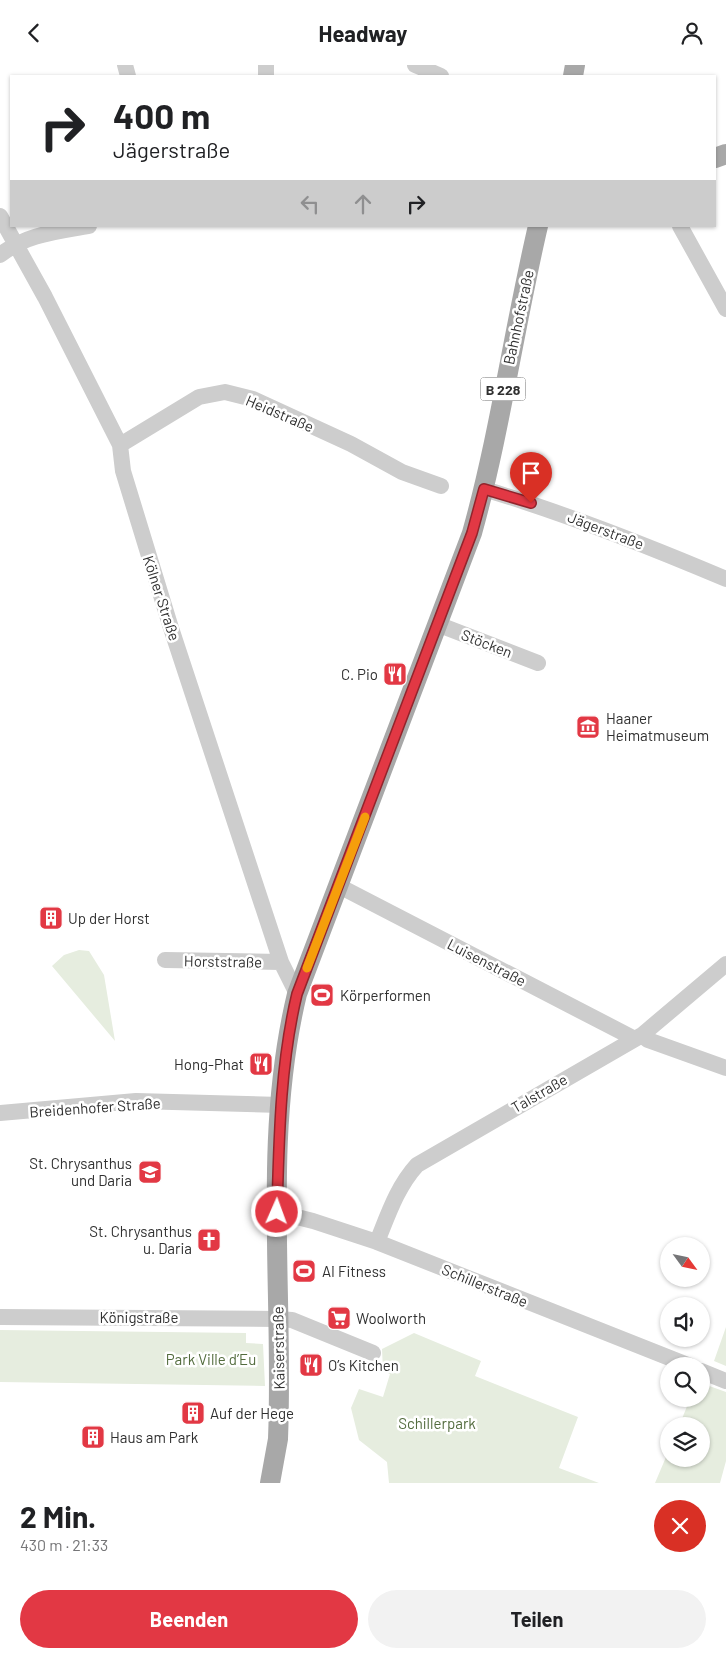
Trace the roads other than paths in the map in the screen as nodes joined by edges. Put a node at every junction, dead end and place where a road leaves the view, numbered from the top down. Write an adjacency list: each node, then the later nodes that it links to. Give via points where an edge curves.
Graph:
1 (415, 65): 2 (street)
2 (439, 75)
3 (0, 215): 7 (street, Kölner Straße)
4 (84, 227): 7 (street)
5 (538, 227): 12 (main road, Bahnhofstraße / B 228, via 514,329)
6 (681, 227): 9 (street)
7 (16, 243): 8 (street); 10 (street, Kölner Straße)
8 (0, 255)
9 (726, 309)
10 (120, 445): 11 (street, Heidstraße, via 199,397 225,392 253,399 402,472); 18 (street, Kölner Straße, via 123,471 140,529)
11 (441, 487)
12 (484, 489): 13 (street, Jägerstraße, via 623,535); 14 (main road, Bahnhofstraße / B 228, via 472,533)
13 (726, 579)
14 (437, 624): 15 (street, Stöcken); 16 (main road, Bahnhofstraße / B 228)
15 (538, 663)
16 (339, 886): 20 (main road, Bahnhofstraße / B 228); 21 (street, Luisenstraße)
17 (166, 960): 18 (street, Horststraße)
18 (281, 962): 20 (street, Kölner Straße)
19 (726, 964): 21 (street, Talstraße)
20 (297, 994): 23 (main road, Bahnhofstraße / B 228, via 289,1026)
21 (638, 1037): 22 (street, Luisenstraße); 26 (street, Talstraße, via 417,1165 401,1186)
22 (726, 1068)
23 (281, 1105): 24 (street, Breidenhofer Straße, via 136,1101); 25 (main road, Bahnhofstraße / B 228)
24 (0, 1113)
25 (277, 1212): 26 (street, Schillerstraße); 28 (main road, Kaiserstraße / B 228)
26 (377, 1243): 30 (street, Schillerstraße)
27 (0, 1317): 28 (street, Königstraße)
28 (278, 1319): 29 (street, Königstraße, via 292,1320); 33 (main road, Kaiserstraße / B 228, via 278,1439)
29 (373, 1353)
30 (667, 1357)
31 (710, 1375): 32 (street)
32 (726, 1381)
33 (270, 1483)

